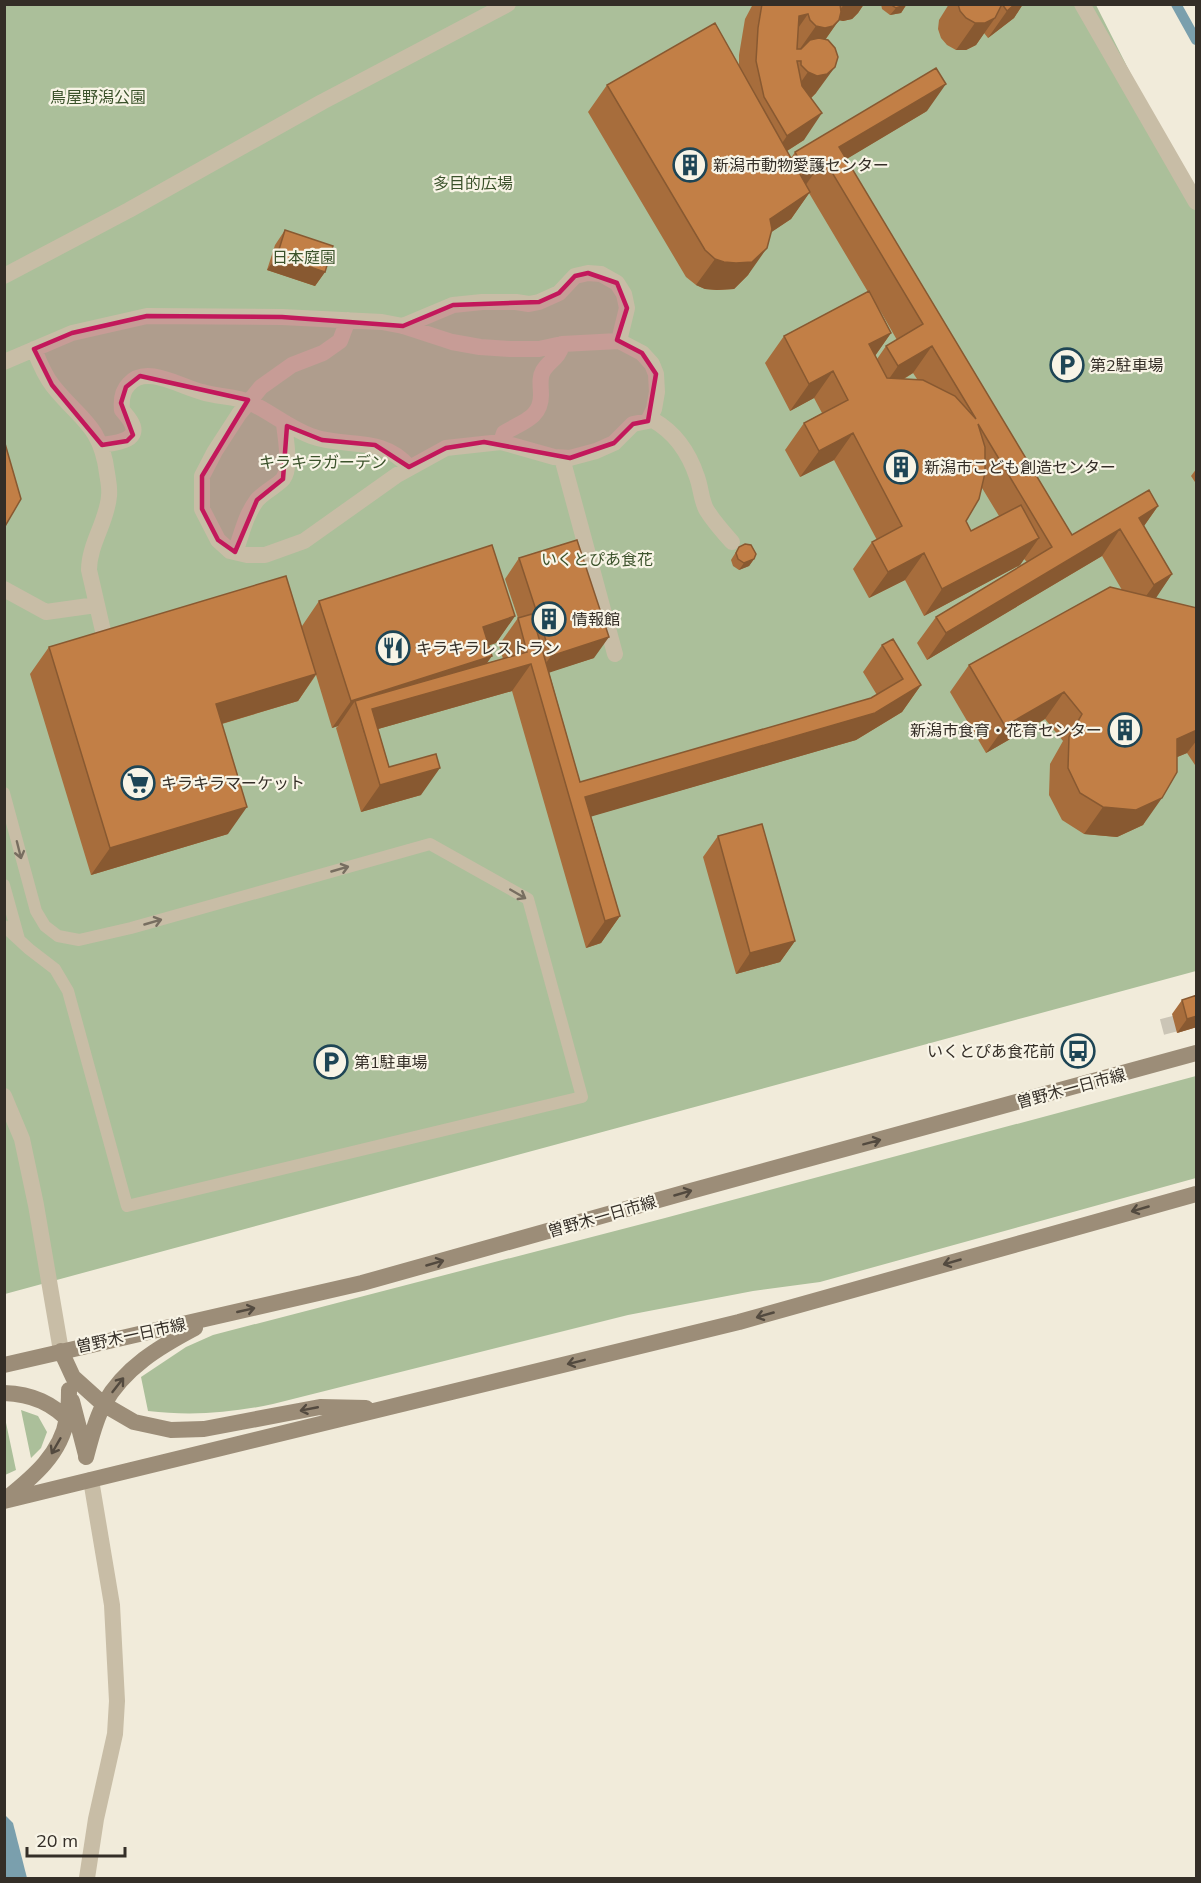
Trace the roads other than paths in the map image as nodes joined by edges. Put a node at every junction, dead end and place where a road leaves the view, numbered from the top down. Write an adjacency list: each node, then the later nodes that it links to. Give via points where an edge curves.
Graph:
1 (508, 4): 4 (street)
2 (1083, 4): 3 (street)
3 (1197, 202)
4 (4, 276)
5 (348, 320): 6 (street); 9 (street, via 147,316 72,333); 11 (street, via 340,341 292,365 261,387)
6 (402, 326): 7 (street, via 453,305 539,302 559,292 575,276 588,273 601,274 617,283 624,294 627,308); 8 (street, via 480,347 539,349)
7 (619, 341): 8 (street); 12 (street, via 642,353 656,374 657,392)
8 (562, 344): 14 (street, via 542,373 539,408 533,417 504,433)
9 (34, 350): 10 (street); 15 (street, via 52,385 93,430)
10 (4, 362)
11 (249, 402): 13 (street); 15 (street, via 204,393 154,376 140,376 126,387 121,403 133,428 132,435 127,441); 19 (street, via 202,476 202,510 218,540)
12 (648, 421): 16 (street, via 633,424 614,443 596,452); 18 (street, via 664,426 678,440 698,478 706,508)
13 (284, 423): 17 (street, via 322,440 375,446 401,458); 19 (street, via 287,467 283,479 257,500 246,518)
14 (501, 442): 16 (street); 17 (street, via 446,448)
15 (102, 446): 21 (street, via 109,495 89,562)
16 (562, 458): 23 (street)
17 (409, 467): 19 (street, via 304,542 265,555)
18 (732, 542)
19 (235, 552)
20 (4, 589): 21 (street, via 46,612)
21 (96, 605): 22 (street)
22 (103, 631)
23 (615, 654)
24 (4, 793): 27 (lane, one-way to 27, via 36,911 45,926 58,936 79,940 430,844 528,899 582,1097 127,1206 68,991 55,969)
25 (4, 885): 27 (lane)
26 (4, 926): 27 (lane)
27 (19, 939)
28 (1197, 1053): 31 (main road, 曽野木一日市線, one-way to 28, via 362,1283)
29 (4, 1096): 32 (street, via 22,1139)
30 (1197, 1194): 37 (main road, one-way to 37, via 739,1322)
31 (214, 1317): 32 (main road, 曽野木一日市線); 36 (main road, one-way to 31, via 149,1354)
32 (61, 1351): 33 (main road, 曽野木一日市線); 34 (main road); 36 (main road, via 73,1377)
33 (4, 1365)
34 (69, 1390): 38 (main road); 39 (main road)
35 (4, 1393): 38 (main road, via 44,1401)
36 (103, 1404): 37 (main road, one-way to 36, via 320,1407 204,1429 171,1430 134,1422); 40 (main road)
37 (388, 1409): 41 (main road)
38 (67, 1419): 39 (main road); 42 (main road, one-way to 42, via 58,1446 34,1476)
39 (82, 1439): 40 (main road)
40 (86, 1456): 41 (main road)
41 (91, 1480): 42 (main road); 43 (street, via 112,1605 117,1701 115,1734)
42 (4, 1501)
43 (87, 1878)

